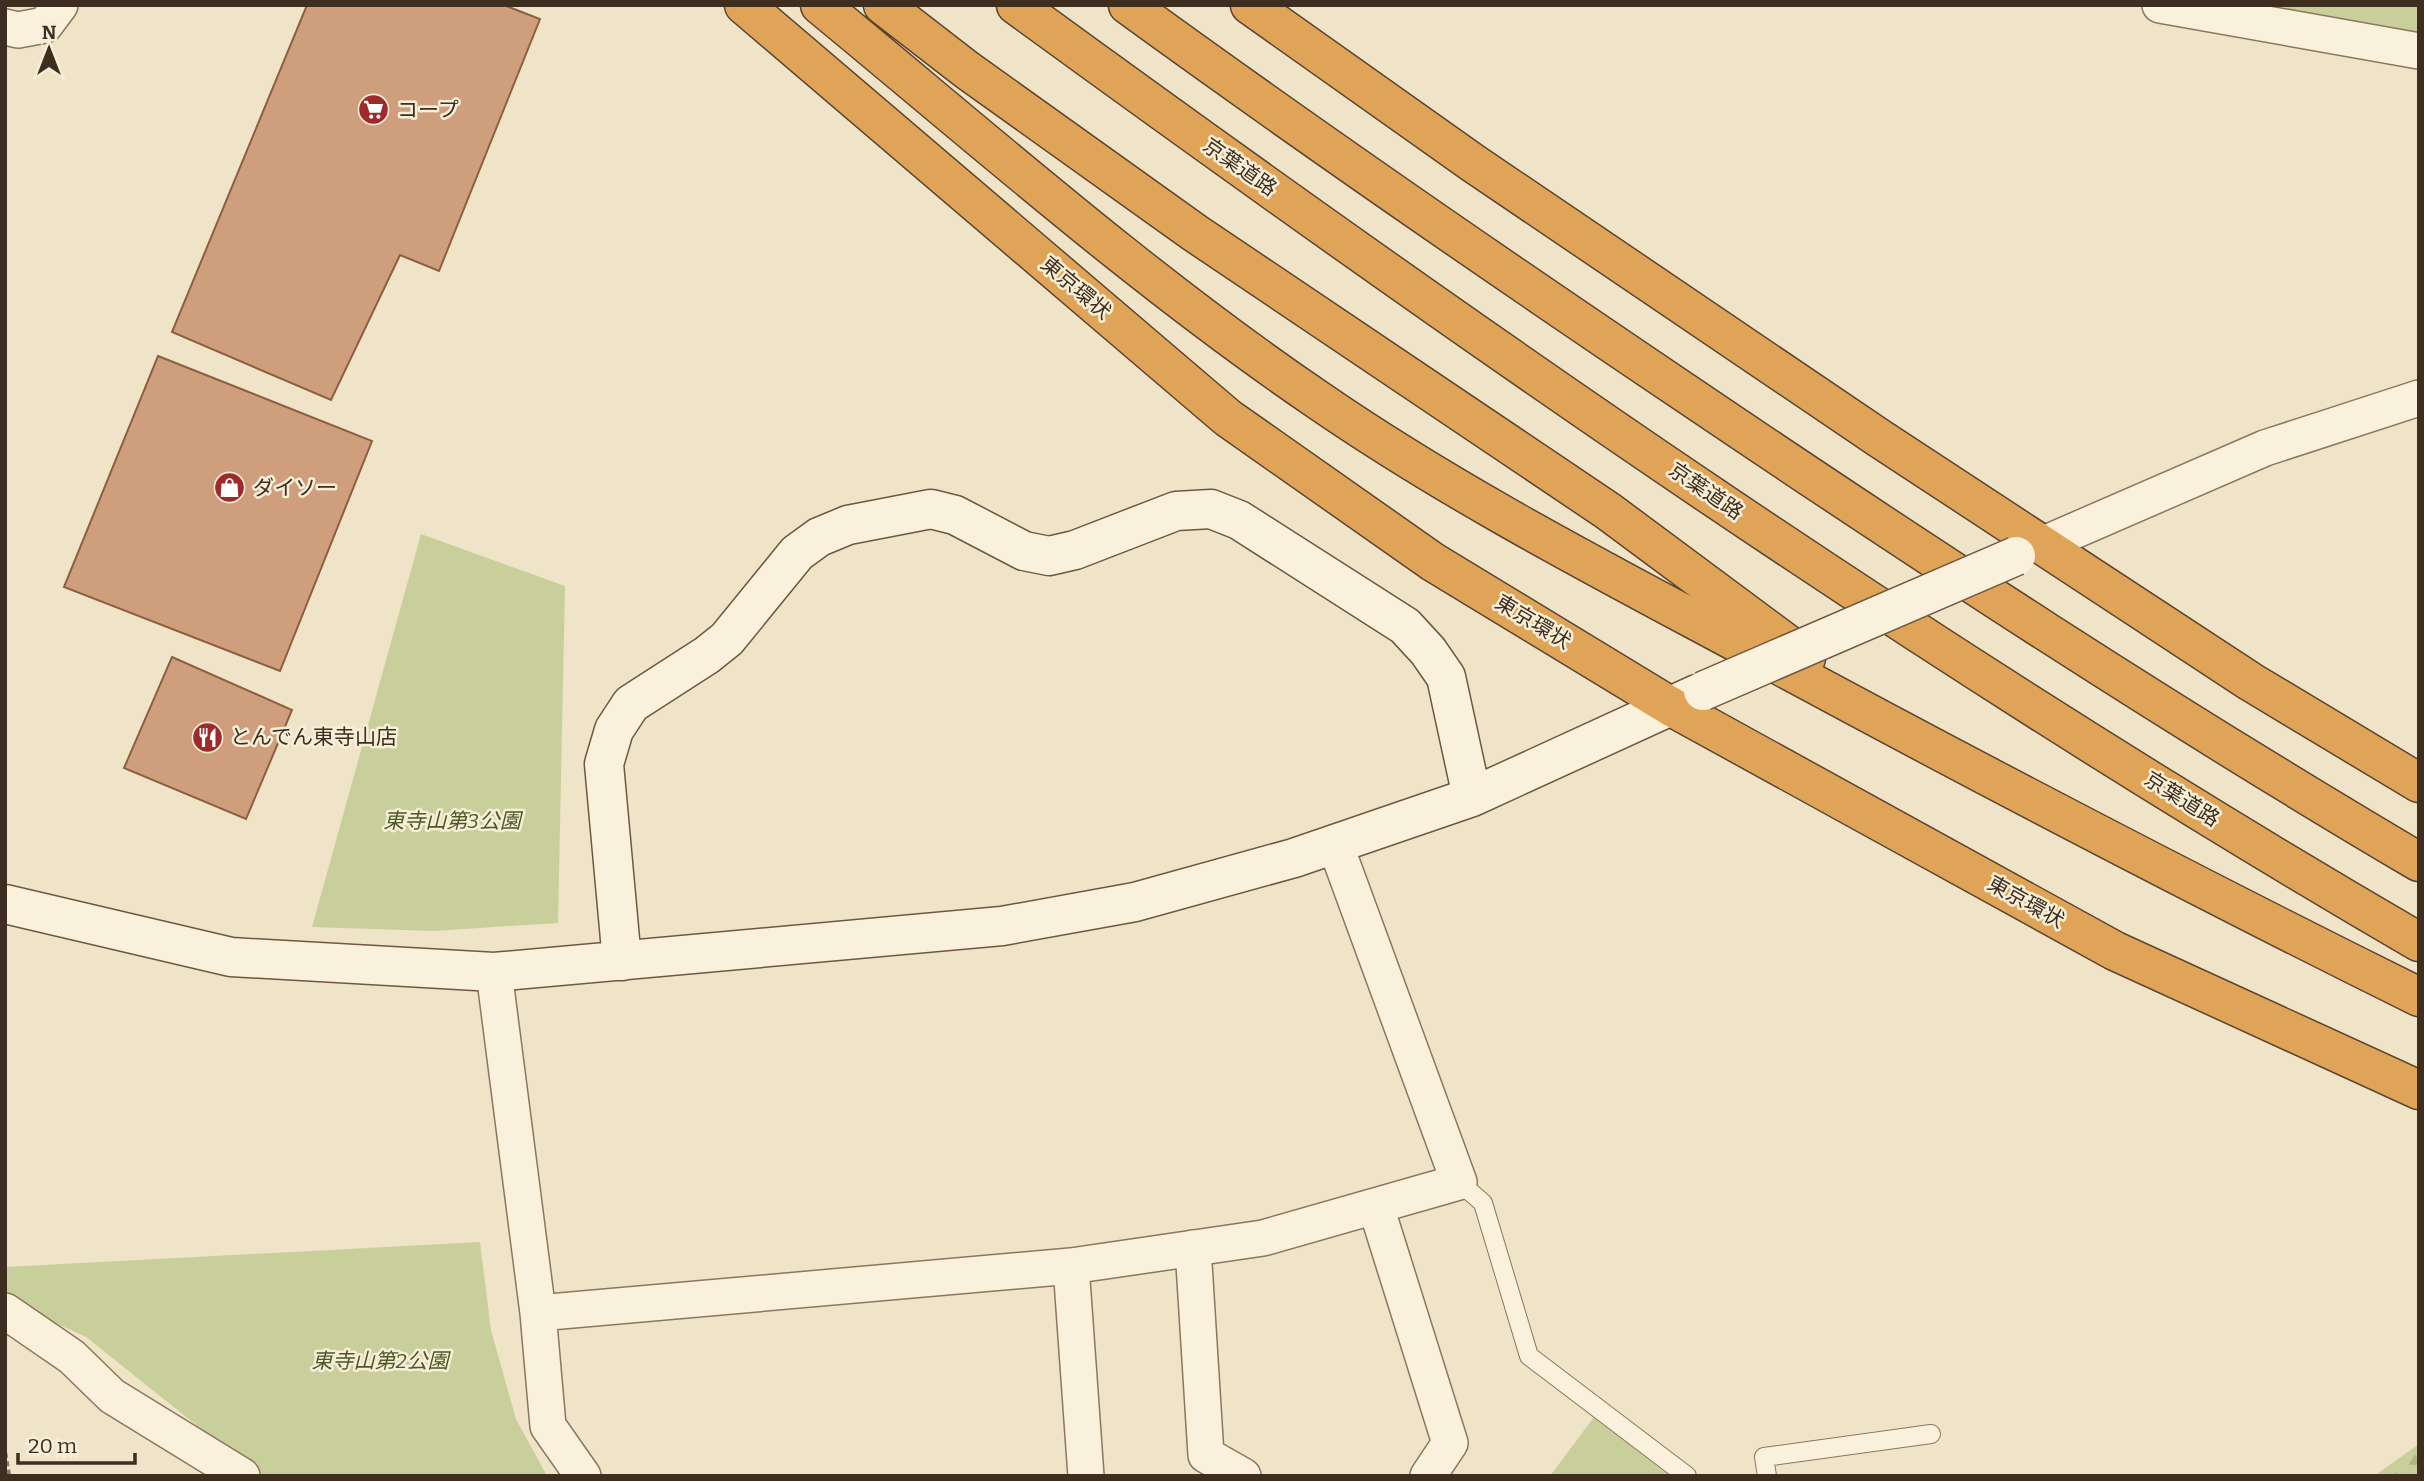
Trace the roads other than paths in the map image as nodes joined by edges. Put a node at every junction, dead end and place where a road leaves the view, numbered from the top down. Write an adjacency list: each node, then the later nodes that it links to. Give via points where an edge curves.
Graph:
1 (60, 5): 9 (street, via 45,25 18,30)
2 (744, 5): 13 (highway, 東京環状, via 1228,418 1433,562)
3 (820, 5): 14 (highway, via 1166,289 1317,399 1421,467 1555,544)
4 (883, 5): 14 (highway, via 1195,233 1608,511)
5 (1016, 5): 20 (highway, 京葉道路, via 1199,139 1716,499 1976,671)
6 (1128, 5): 18 (highway, via 1498,266 1806,474 2032,624)
7 (1250, 5): 12 (highway, via 1473,163 1867,430)
8 (2160, 5): 10 (street)
9 (5, 27)
10 (2419, 51)
11 (2419, 398): 12 (street, via 2265,448)
12 (2030, 550): 13 (street, bridge); 15 (highway)
13 (1687, 699): 16 (street); 24 (highway, 東京環状, via 2115,951)
14 (1918, 740): 23 (highway)
15 (2419, 783)
16 (1472, 797): 17 (street); 21 (street, via 1446,677 1427,651 1405,626 1230,516 1211,509 1176,511 1049,556 1024,551 956,515 931,509 848,525 797,553 727,639 631,704 614,730 604,764)
17 (1335, 844): 21 (street, via 1135,902 1002,926); 25 (street)
18 (2419, 862)
19 (5, 904): 22 (street, via 231,957)
20 (2419, 942)
21 (622, 961): 22 (street)
22 (494, 972): 30 (street)
23 (2419, 997)
24 (2419, 1090)
25 (1460, 1182): 26 (street); 37 (lane, via 1483,1203 1529,1356)
26 (1376, 1207): 27 (street, via 1263,1238); 36 (street, via 1450,1443)
27 (1193, 1248): 28 (street); 35 (street, via 1206,1455)
28 (1071, 1266): 30 (street); 34 (street)
29 (5, 1311): 32 (street, via 72,1357 111,1396)
30 (538, 1313): 33 (street, via 548,1426)
31 (1931, 1434): 38 (lane, via 1764,1457)
32 (242, 1476)
33 (583, 1476)
34 (1086, 1476)
35 (1242, 1476)
36 (1428, 1476)
37 (1687, 1476)
38 (1767, 1476)

